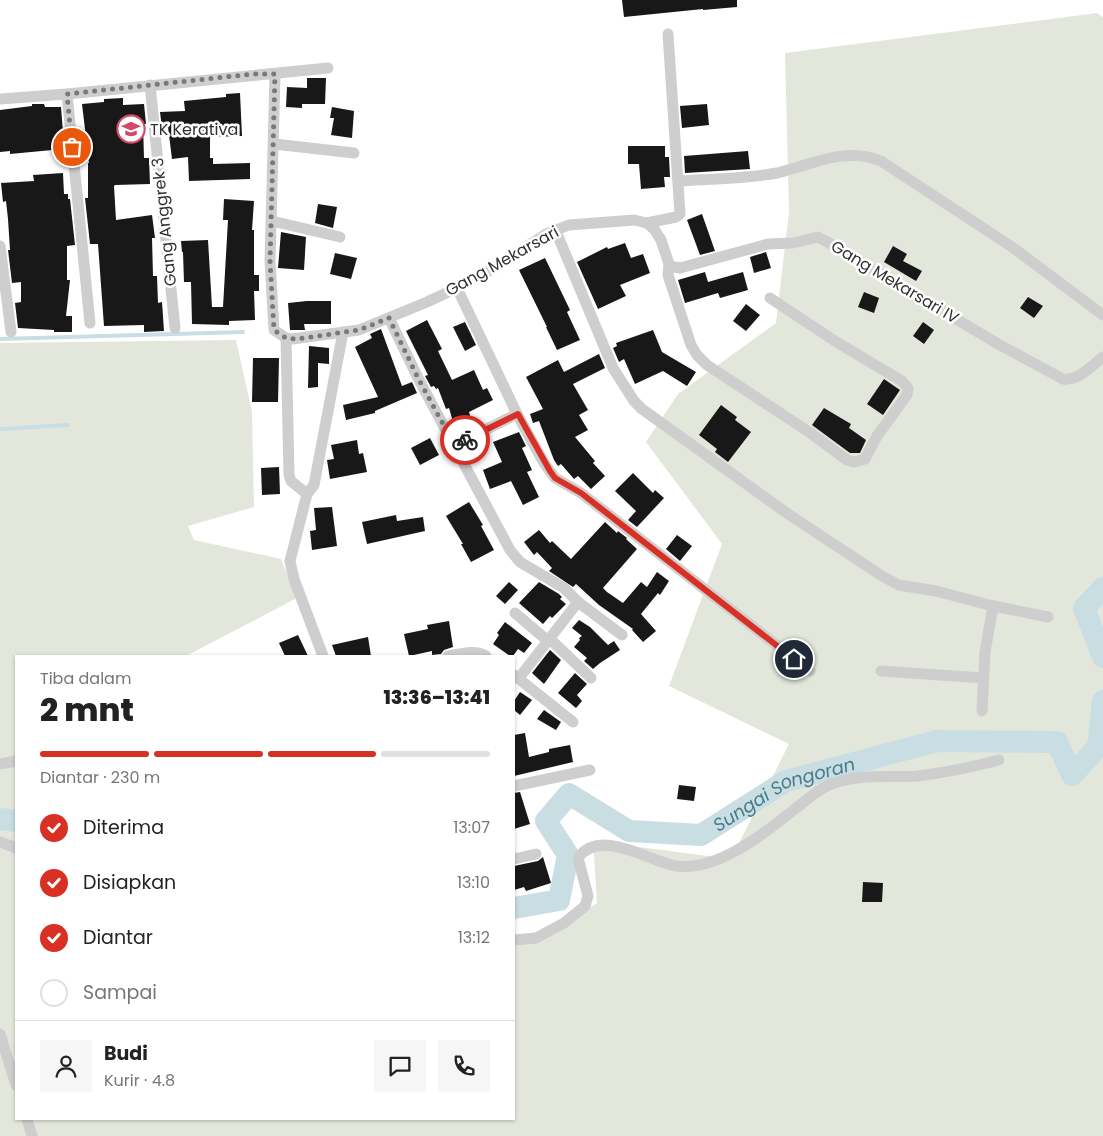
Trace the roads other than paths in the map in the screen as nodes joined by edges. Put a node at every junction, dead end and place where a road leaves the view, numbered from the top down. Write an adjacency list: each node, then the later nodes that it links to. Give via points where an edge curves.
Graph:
1 (668, 34): 9 (street)
2 (328, 68): 3 (street)
3 (275, 74): 4 (street); 7 (street)
4 (150, 85): 5 (street); 21 (street, Gang Anggrek 3)
5 (67, 94): 6 (street); 20 (street)
6 (0, 99)
7 (274, 144): 8 (street); 10 (street)
8 (354, 153)
9 (678, 181): 11 (street, via 680,214 676,218); 18 (street, via 777,173 844,156 874,158 1012,247)
10 (272, 221): 13 (street); 24 (street, via 270,261 274,330)
11 (647, 223): 12 (street, Gang Mekarsari, via 634,220 569,224); 15 (street, via 660,236)
12 (555, 229): 16 (street, Gang Mekarsari); 30 (street, via 613,368 642,409 788,514 882,576 899,585)
13 (340, 238)
14 (0, 246): 22 (street)
15 (669, 266): 17 (street, via 668,275 696,355 847,460 865,459 876,436 907,395 908,388 902,381); 25 (street, Gang Mekarsari IV, via 680,268 768,244 818,238 1063,380 1076,378)
16 (457, 288): 19 (street, Gang Mekarsari); 26 (street)
17 (770, 298)
18 (1103, 314)
19 (389, 318): 23 (street, Gang Mekarsari); 27 (street)
20 (90, 323)
21 (175, 328)
22 (11, 332)
23 (345, 332): 24 (street, Gang Mekarsari); 28 (street, via 314,485)
24 (286, 338): 28 (street, via 289,475 291,481)
25 (1103, 357)
26 (518, 414): 27 (street); 38 (street, via 555,478 581,493)
27 (455, 446): 29 (street, via 502,537 520,562 564,588)
28 (307, 494): 35 (street, via 291,554 291,569)
29 (578, 602): 33 (street); 34 (street)
30 (993, 606): 32 (street); 42 (street, via 984,652)
31 (515, 613): 34 (street)
32 (1048, 617)
33 (622, 635)
34 (549, 640): 40 (street); 41 (street)
35 (323, 655)
36 (454, 655): 37 (street, via 472,652)
37 (484, 655)
38 (810, 671)
39 (881, 671): 42 (street)
40 (516, 676): 44 (street)
41 (591, 678)
42 (983, 678): 43 (street)
43 (982, 711)
44 (573, 722)
45 (999, 760): 54 (street, via 915,776 841,780 825,787 742,849 696,866 677,866 616,846 597,845 582,852 578,858 588,896 585,906 564,923 536,938)
46 (15, 762): 47 (street)
47 (0, 764)
48 (590, 770): 49 (street)
49 (515, 786)
50 (0, 842): 51 (street)
51 (15, 848)
52 (536, 854): 53 (street)
53 (515, 859)
54 (515, 940)
55 (0, 1034): 56 (street)
56 (15, 1082)
57 (27, 1120): 58 (street)
58 (32, 1136)

